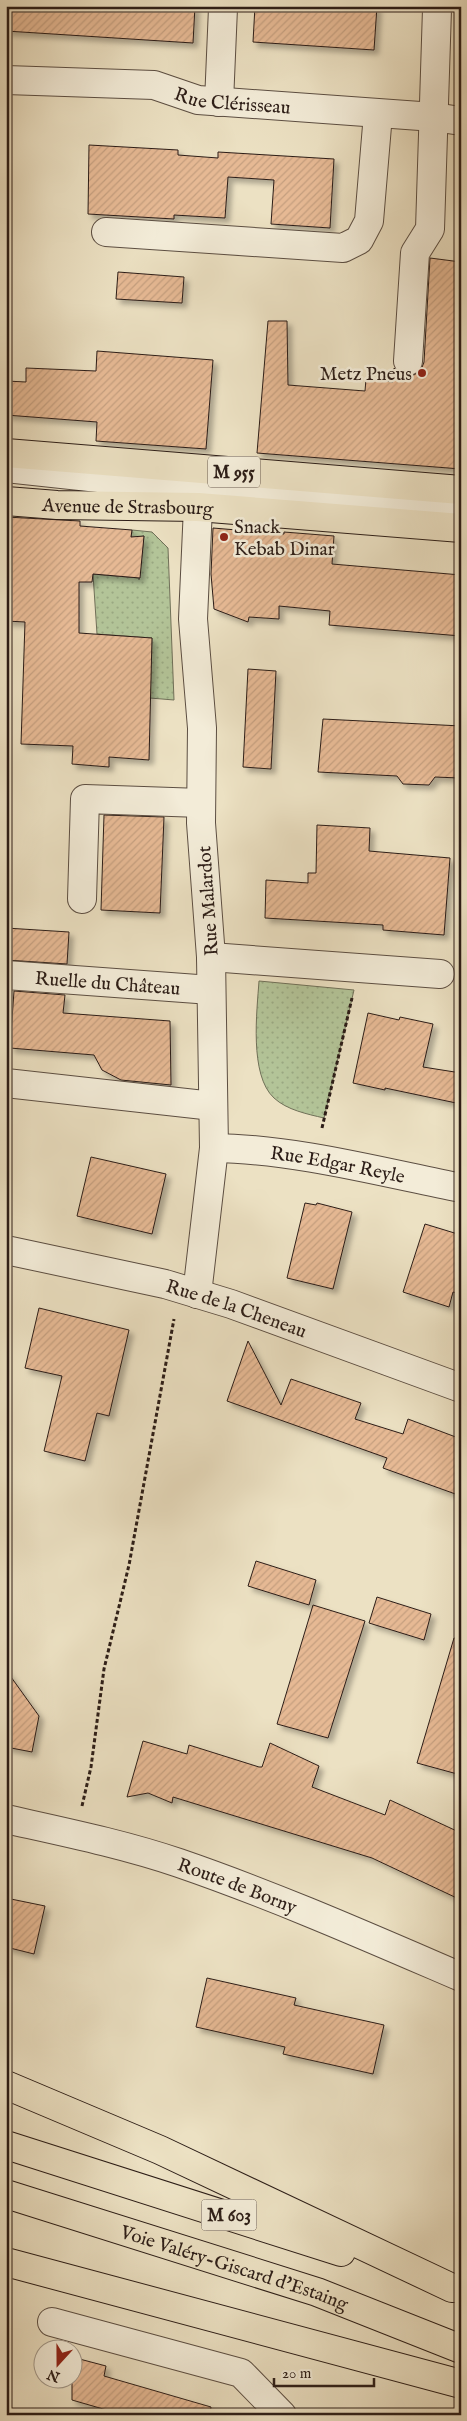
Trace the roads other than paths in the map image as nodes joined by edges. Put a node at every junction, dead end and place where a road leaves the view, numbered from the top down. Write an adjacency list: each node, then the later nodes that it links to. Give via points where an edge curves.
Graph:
1 (223, 8): 4 (street)
2 (437, 8): 6 (street)
3 (6, 80): 4 (street, Rue Clérisseau, via 154,85 198,100)
4 (219, 102): 5 (street, Rue Clérisseau)
5 (378, 114): 6 (street, Rue Clérisseau); 7 (street, via 369,221 359,240 342,248)
6 (448, 119): 8 (street, via 430,229 415,254)
7 (106, 232)
8 (408, 361)
9 (6, 453): 11 (main road, Avenue de Strasbourg / M 955)
10 (6, 468): 14 (street, Avenue de Strasbourg / M 955, via 210,490)
11 (461, 490)
12 (6, 501): 13 (main road, Avenue de Strasbourg / M 955)
13 (198, 507): 15 (main road, Avenue de Strasbourg / M 955); 16 (street, Rue Malardot, via 193,618 202,728)
14 (461, 510)
15 (461, 528)
16 (202, 803): 17 (street, via 85,799); 18 (street, Rue Malardot)
17 (82, 899)
18 (211, 957): 19 (street); 21 (street, Rue Malardot)
19 (440, 974)
20 (6, 975): 21 (street, Ruelle du Château)
21 (211, 990): 23 (street, Rue Malardot)
22 (6, 1083): 23 (street)
23 (213, 1106): 24 (street, Rue Malardot)
24 (214, 1148): 25 (street, Rue Edgar Reyle, via 242,1148); 27 (street, Rue Malardot)
25 (461, 1188)
26 (6, 1250): 27 (street, Rue de la Cheneau)
27 (189, 1291): 28 (street, Rue de la Cheneau)
28 (461, 1388)
29 (6, 1819): 30 (street, Route de Borny, via 75,1833 177,1862 262,1893)
30 (461, 1977)
31 (6, 2085): 35 (main road, via 160,2150)
32 (6, 2145): 35 (main road, M 603)
33 (6, 2194): 37 (main road, Voie Valéry-Giscard d'Estaing / M 603, via 317,2292)
34 (6, 2262): 38 (main road)
35 (456, 2290)
36 (52, 2322): 39 (street, via 241,2374)
37 (461, 2349)
38 (461, 2384)
39 (282, 2415)

